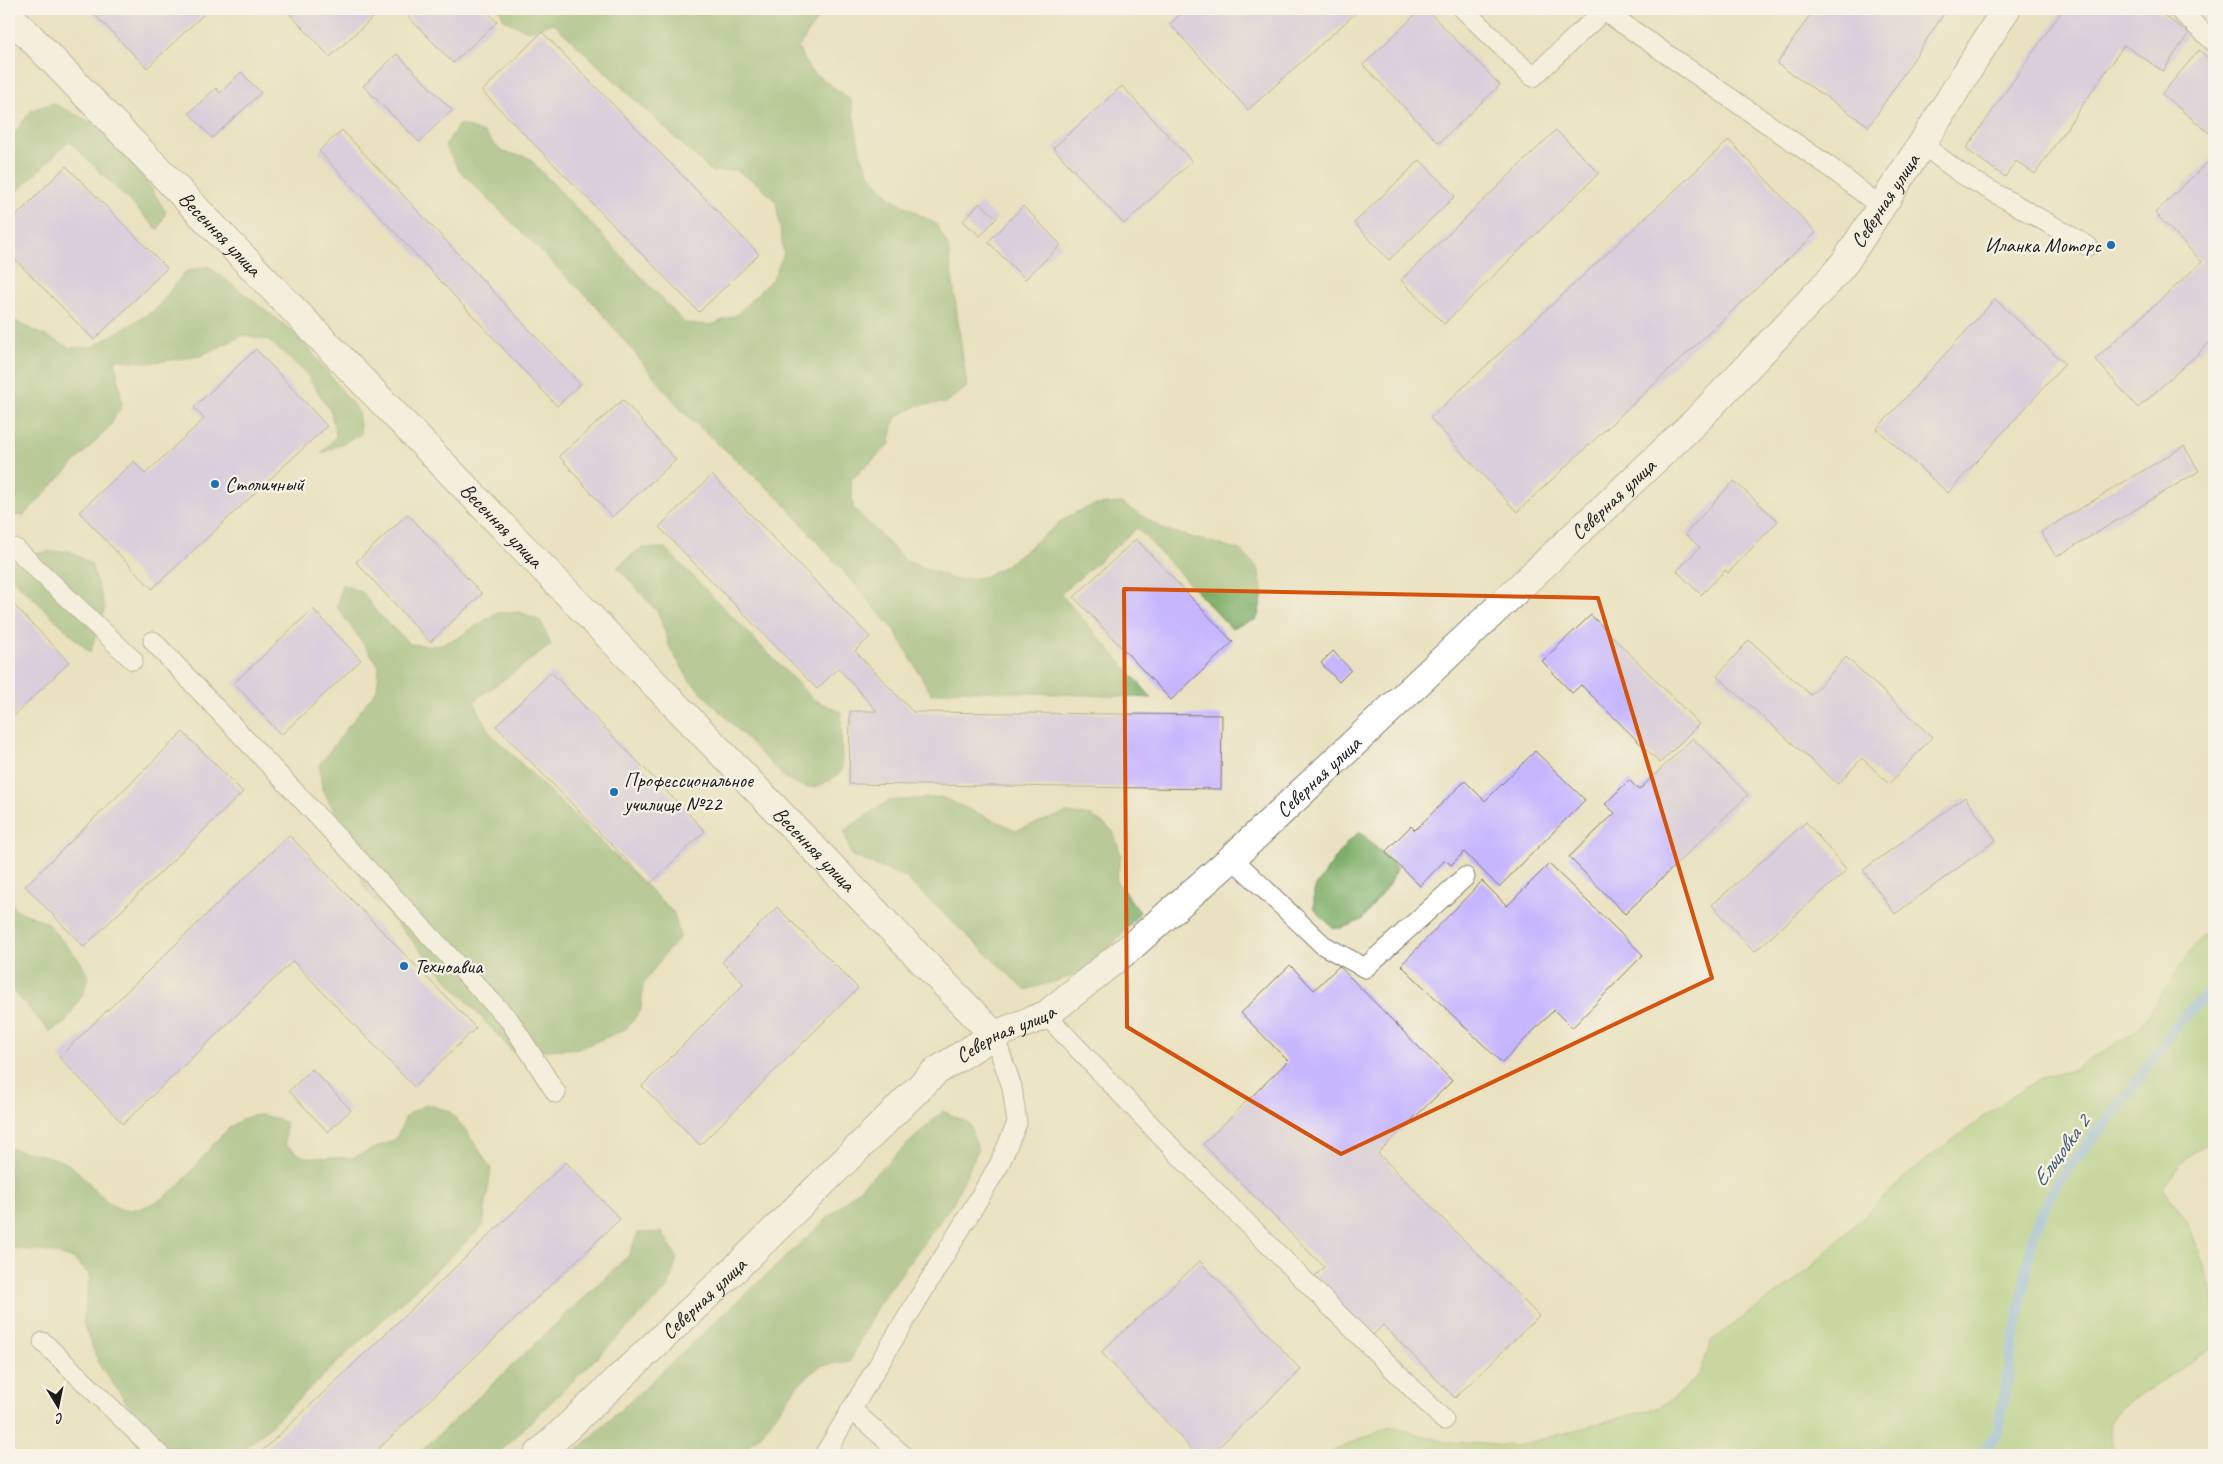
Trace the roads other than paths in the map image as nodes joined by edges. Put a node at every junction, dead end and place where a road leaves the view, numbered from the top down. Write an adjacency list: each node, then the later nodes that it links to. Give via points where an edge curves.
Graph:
1 (1463, 9): 2 (lane, via 1533,77)
2 (1604, 9): 8 (lane, via 1827,165)
3 (2006, 9): 7 (street, Северная улица)
4 (2178, 9): 6 (lane)
5 (9, 15): 16 (street, Весенняя улица)
6 (2214, 42)
7 (1922, 144): 8 (street, Северная улица); 9 (lane, via 1960,173)
8 (1881, 207): 13 (street, Северная улица, via 1829,281 1695,422)
9 (2088, 246)
10 (9, 547): 12 (lane, via 16,549)
11 (153, 641): 17 (lane, via 510,1021)
12 (133, 660)
13 (1232, 858): 14 (lane, via 1323,945 1366,968); 15 (street, Северная улица, via 1133,945)
14 (1465, 877)
15 (1046, 1015): 16 (street, Северная улица); 20 (lane, via 1179,1155)
16 (994, 1035): 19 (lane, via 1012,1087 1017,1123 999,1165); 22 (street, Северная улица, via 936,1072)
17 (556, 1093)
18 (44, 1342): 21 (lane)
19 (851, 1409): 23 (lane); 24 (lane)
20 (1444, 1420)
21 (160, 1455)
22 (538, 1455)
23 (824, 1455)
24 (903, 1455)

